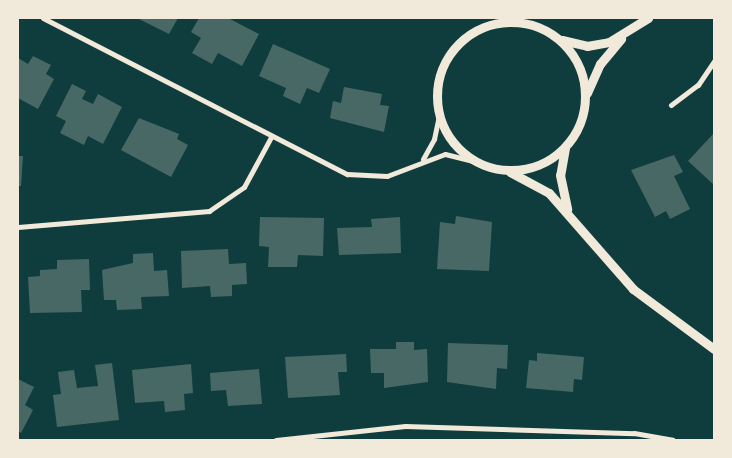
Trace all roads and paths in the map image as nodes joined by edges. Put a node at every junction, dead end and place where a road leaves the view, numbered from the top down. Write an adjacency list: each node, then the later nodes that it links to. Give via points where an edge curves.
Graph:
1 (44, 18): 9 (street)
2 (648, 18): 3 (street)
3 (629, 32): 4 (street, via 598,45); 6 (street, via 600,64)
4 (557, 38): 6 (street, via 578,64); 8 (street, via 534,25 507,22 470,34 451,52 439,75)
5 (714, 61): 7 (street, via 698,85)
6 (586, 97): 10 (street, via 580,124)
7 (671, 106)
8 (439, 114): 11 (street, via 434,139); 12 (street, via 449,137)
9 (271, 137): 11 (street, via 357,177 387,176); 15 (street, via 244,186 209,211)
10 (566, 147): 13 (street, via 543,163); 14 (street, via 560,185)
11 (422, 159): 12 (street, via 445,154)
12 (477, 162): 13 (street)
13 (503, 170): 14 (street, via 549,193)
14 (572, 218): 16 (street, via 633,289)
15 (18, 227)
16 (714, 349)
17 (276, 440): 18 (street, via 405,426 634,433)
18 (672, 440)

